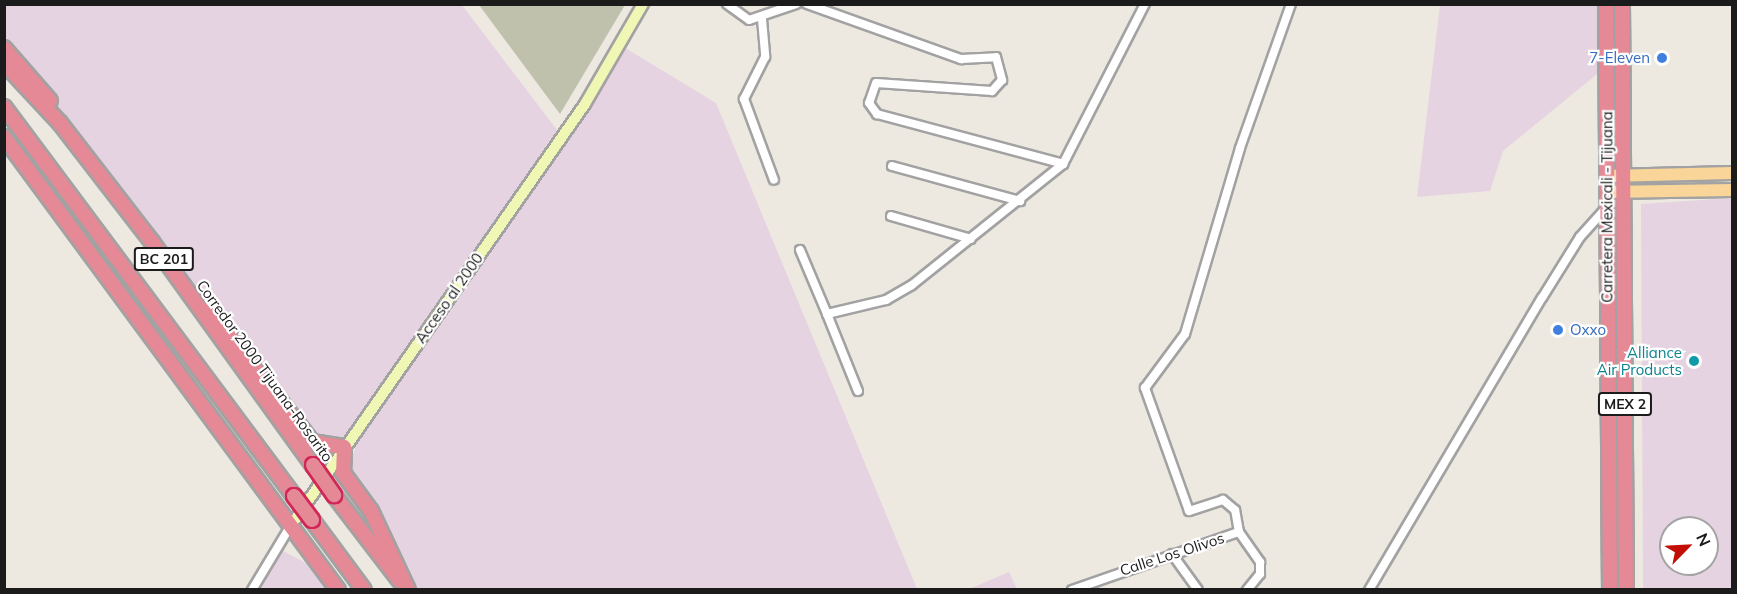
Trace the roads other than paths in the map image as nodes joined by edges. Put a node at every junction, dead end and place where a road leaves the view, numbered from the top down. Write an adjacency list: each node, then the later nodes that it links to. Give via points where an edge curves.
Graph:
1 (643, 4): 36 (street, Acceso al 2000, via 585,104)
2 (727, 4): 9 (street, via 739,19)
3 (796, 4): 9 (street)
4 (807, 4): 15 (street, via 961,59 996,57 1002,80 992,91 876,83 869,103 877,114)
5 (1145, 4): 15 (street)
6 (1291, 4): 38 (street, via 1240,148 1185,334 1145,388 1186,508 1193,512 1223,500 1235,510)
7 (1606, 4): 19 (highway, Carretera Mexicali - Tijuana / MEX 2)
8 (1622, 4): 18 (highway, Carretera Mexicali - Tijuana / MEX 2)
9 (762, 19): 20 (street, via 765,57 744,99)
10 (4, 48): 13 (highway, via 38,81)
11 (4, 63): 13 (highway, Corredor 2000 Tijuana-Rosarito / BC 201)
12 (4, 107): 28 (highway, BC 201)
13 (56, 117): 30 (highway, Corredor 2000 Tijuana-Rosarito / BC 201)
14 (4, 137): 27 (highway)
15 (1063, 164): 24 (street)
16 (892, 166): 24 (street)
17 (1732, 173): 18 (main road)
18 (1623, 175): 19 (main road); 23 (highway, Carretera Mexicali - Tijuana / MEX 2)
19 (1607, 176): 22 (highway, Carretera Mexicali - Tijuana / MEX 2)
20 (774, 180)
21 (1732, 190): 23 (main road)
22 (1607, 192): 23 (main road); 25 (highway, Carretera Mexicali - Tijuana / MEX 2)
23 (1623, 192): 49 (highway, Carretera Mexicali - Tijuana / MEX 2)
24 (1020, 201): 29 (street)
25 (1607, 207): 47 (street, via 1580,237 1542,298); 48 (highway, Carretera Mexicali - Tijuana / MEX 2)
26 (891, 216): 29 (street)
27 (66, 219): 28 (highway); 34 (highway)
28 (104, 235): 33 (highway, BC 201)
29 (971, 239): 32 (street, via 897,295)
30 (152, 242): 36 (highway, via 312,442); 43 (highway, Corredor 2000 Tijuana-Rosarito / BC 201, bridge)
31 (800, 250): 32 (street)
32 (827, 314): 35 (street)
33 (165, 319): 34 (highway); 42 (highway, BC 201, bridge)
34 (159, 346): 37 (highway)
35 (858, 391)
36 (344, 447): 37 (street, Acceso al 2000); 43 (highway, via 343,473 371,511)
37 (292, 524): 40 (street, Acceso al 2000); 41 (highway)
38 (1239, 532): 39 (street, Calle Los Olivos); 46 (street, via 1260,562 1260,574)
39 (1172, 555): 44 (street, Calle Los Olivos); 45 (street)
40 (252, 590)
41 (338, 590)
42 (364, 590)
43 (407, 590)
44 (1072, 590)
45 (1198, 590)
46 (1247, 590)
47 (1369, 590)
48 (1610, 590)
49 (1626, 590)

